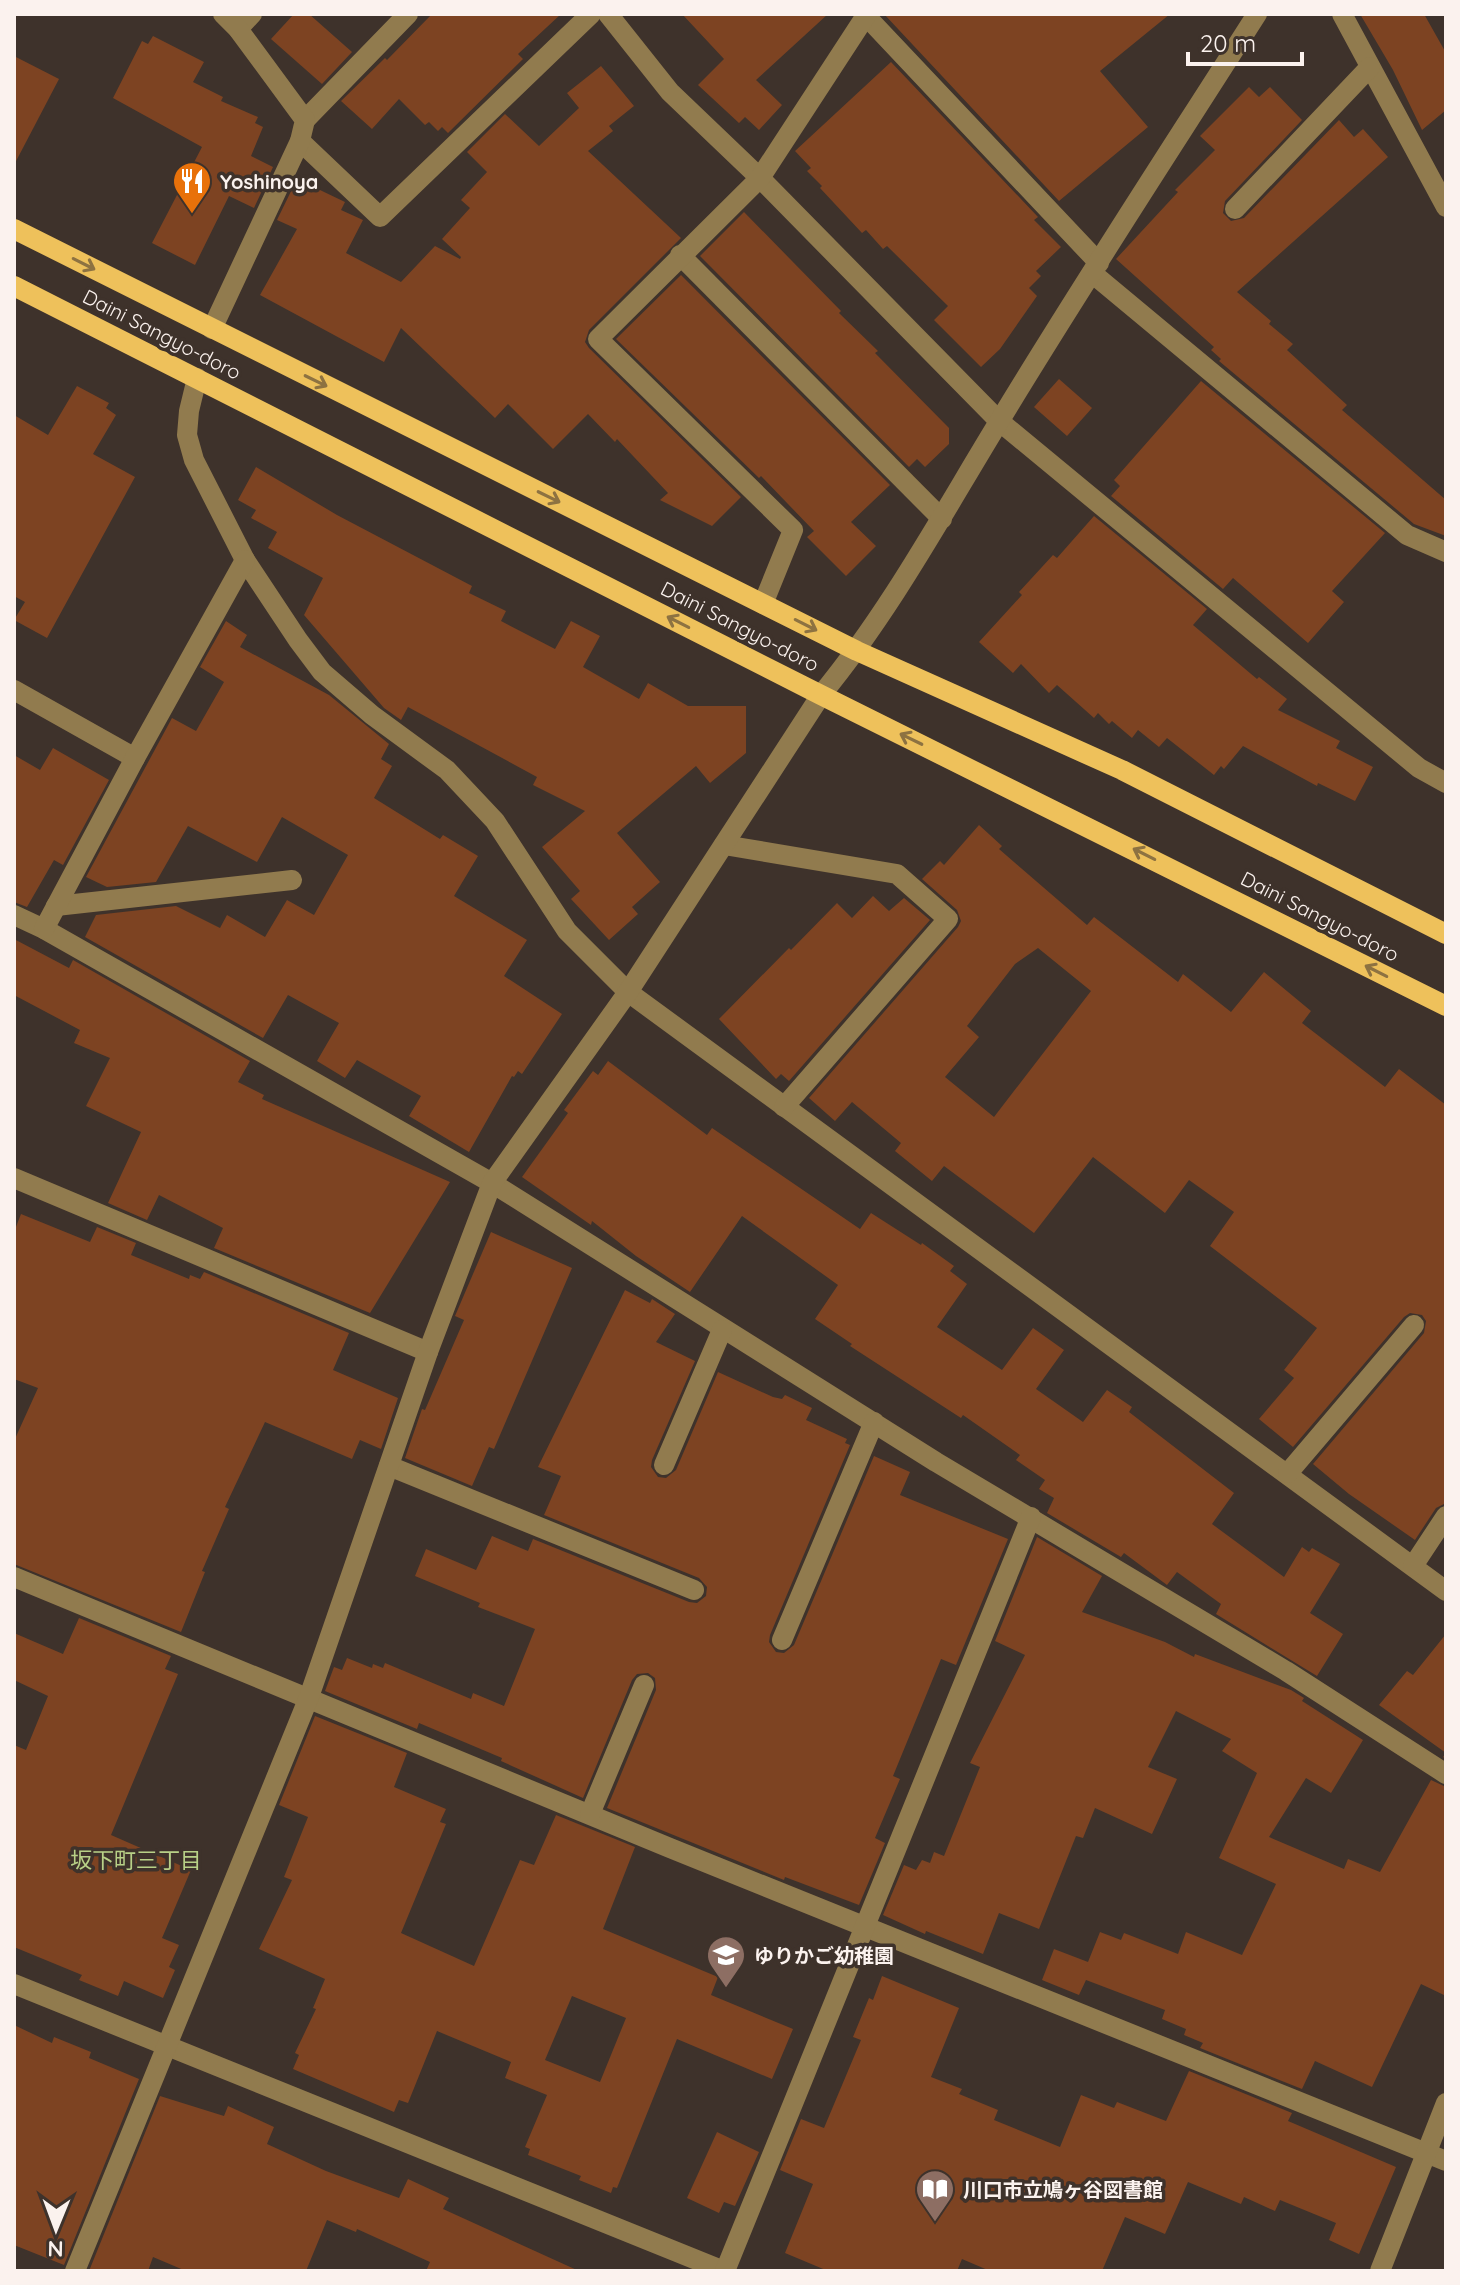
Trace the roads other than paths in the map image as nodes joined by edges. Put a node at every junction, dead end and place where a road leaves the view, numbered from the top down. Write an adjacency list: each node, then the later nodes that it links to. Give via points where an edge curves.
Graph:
1 (223, 14): 9 (street)
2 (252, 14): 9 (street)
3 (408, 14): 11 (street)
4 (591, 14): 12 (street, via 380,217)
5 (608, 14): 13 (street, via 670,92)
6 (1257, 14): 18 (street)
7 (1342, 14): 10 (street)
8 (866, 15): 13 (street); 18 (street)
9 (238, 29): 11 (street)
10 (1370, 67): 14 (street); 15 (street)
11 (305, 120): 12 (street)
12 (300, 141): 20 (street)
13 (760, 178): 17 (street); 22 (street)
14 (1446, 207)
15 (1235, 209)
16 (14, 229): 20 (main road, Daini Sangyo-doro, one-way to 20)
17 (680, 255): 23 (street); 26 (street, via 598,339 793,530)
18 (1096, 268): 22 (street); 24 (street, via 1407,535)
19 (14, 286): 21 (main road, Daini Sangyo-doro)
20 (212, 329): 26 (main road, Daini Sangyo-doro, one-way to 26)
21 (197, 378): 25 (street, via 187,435 194,460); 29 (main road, Daini Sangyo-doro, one-way to 21)
22 (999, 421): 23 (street); 31 (street, via 1419,768)
23 (942, 519): 27 (street)
24 (1446, 552)
25 (245, 560): 30 (street); 38 (street, via 322,672 447,770 495,821 567,931)
26 (763, 604): 27 (main road, Daini Sangyo-doro, one-way to 27)
27 (857, 651): 29 (street); 37 (main road, Daini Sangyo-doro, via 1122,770)
28 (14, 690): 30 (street)
29 (821, 695): 32 (street); 39 (main road, Daini Sangyo-doro, one-way to 29)
30 (135, 758): 34 (street)
31 (1446, 783)
32 (724, 845): 38 (street); 40 (street, via 897,874 948,919)
33 (292, 880): 34 (street)
34 (56, 906): 36 (street)
35 (14, 915): 36 (street)
36 (44, 929): 42 (street)
37 (1446, 934)
38 (628, 992): 40 (street); 42 (street)
39 (1446, 1006)
40 (784, 1107): 49 (street)
41 (14, 1178): 45 (street)
42 (492, 1183): 44 (street); 45 (street)
43 (1414, 1325): 49 (street)
44 (722, 1330): 46 (street); 47 (street)
45 (428, 1352): 48 (street)
46 (874, 1422): 51 (street); 56 (street)
47 (664, 1465)
48 (389, 1466): 54 (street); 58 (street)
49 (1288, 1473): 52 (street)
50 (1446, 1516): 52 (street)
51 (1031, 1517): 59 (street); 61 (street)
52 (1413, 1566): 55 (street)
53 (14, 1577): 58 (street)
54 (694, 1590)
55 (1446, 1591)
56 (782, 1640)
57 (644, 1685): 60 (street)
58 (309, 1697): 60 (street); 63 (street)
59 (1446, 1774)
60 (590, 1814): 61 (street)
61 (867, 1927): 65 (street); 68 (street)
62 (14, 1984): 63 (street)
63 (168, 2047): 67 (street); 68 (street)
64 (1446, 2103): 65 (street)
65 (1426, 2153): 66 (street); 69 (street)
66 (1446, 2161)
67 (75, 2271)
68 (725, 2271)
69 (1380, 2271)

